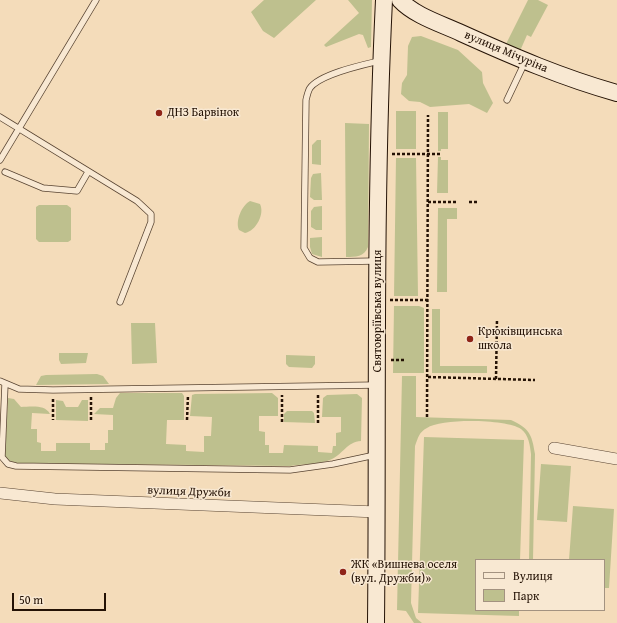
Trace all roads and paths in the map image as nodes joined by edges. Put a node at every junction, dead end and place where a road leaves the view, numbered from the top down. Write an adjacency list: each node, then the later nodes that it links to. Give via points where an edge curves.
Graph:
1 (96, 0): 10 (lane)
2 (384, 0): 4 (street, Святоюріївська вулиця)
3 (400, 0): 5 (street, вулиця Мічуріна, via 426,17)
4 (381, 60): 21 (street, Святоюріївська вулиця); 21 (lane, via 349,68 319,81 310,88 306,100 304,248 310,258 318,262)
5 (525, 62): 6 (street, вулиця Мічуріна); 7 (lane)
6 (617, 93)
7 (507, 100)
8 (428, 115): 12 (path)
9 (0, 117): 10 (lane)
10 (18, 128): 14 (lane); 16 (lane)
11 (392, 154): 12 (path)
12 (428, 154): 13 (path); 17 (path)
13 (441, 154)
14 (0, 160)
15 (5, 172): 16 (lane, via 43,188 77,191)
16 (88, 172): 24 (lane, via 137,202 151,214 151,222)
17 (428, 202): 18 (path); 23 (path)
18 (457, 202)
19 (469, 202): 20 (path)
20 (478, 202)
21 (378, 261): 32 (street, Святоюріївська вулиця)
22 (389, 300): 23 (path)
23 (428, 300): 28 (path)
24 (120, 302)
25 (497, 319): 29 (path)
26 (390, 360): 27 (path)
27 (406, 360)
28 (428, 377): 29 (path); 38 (path)
29 (496, 378): 30 (path)
30 (534, 380)
31 (3, 382): 36 (lane, via 19,389); 45 (lane, via 2,457 8,464 16,466 290,470)
32 (377, 385): 34 (lane); 45 (street, Святоюріївська вулиця)
33 (282, 386): 34 (lane); 35 (lane); 42 (path)
34 (318, 386): 43 (path)
35 (188, 388): 37 (lane); 40 (path)
36 (53, 390): 37 (lane); 39 (path)
37 (91, 390): 41 (path)
38 (427, 417)
39 (54, 420)
40 (187, 420)
41 (91, 421)
42 (282, 422)
43 (318, 423)
44 (554, 448): 46 (street)
45 (377, 455): 48 (street, Святоюріївська вулиця)
46 (617, 459)
47 (0, 493): 48 (street, вулиця Дружби, via 55,499)
48 (377, 512): 49 (street, Святоюріївська вулиця)
49 (376, 623)

